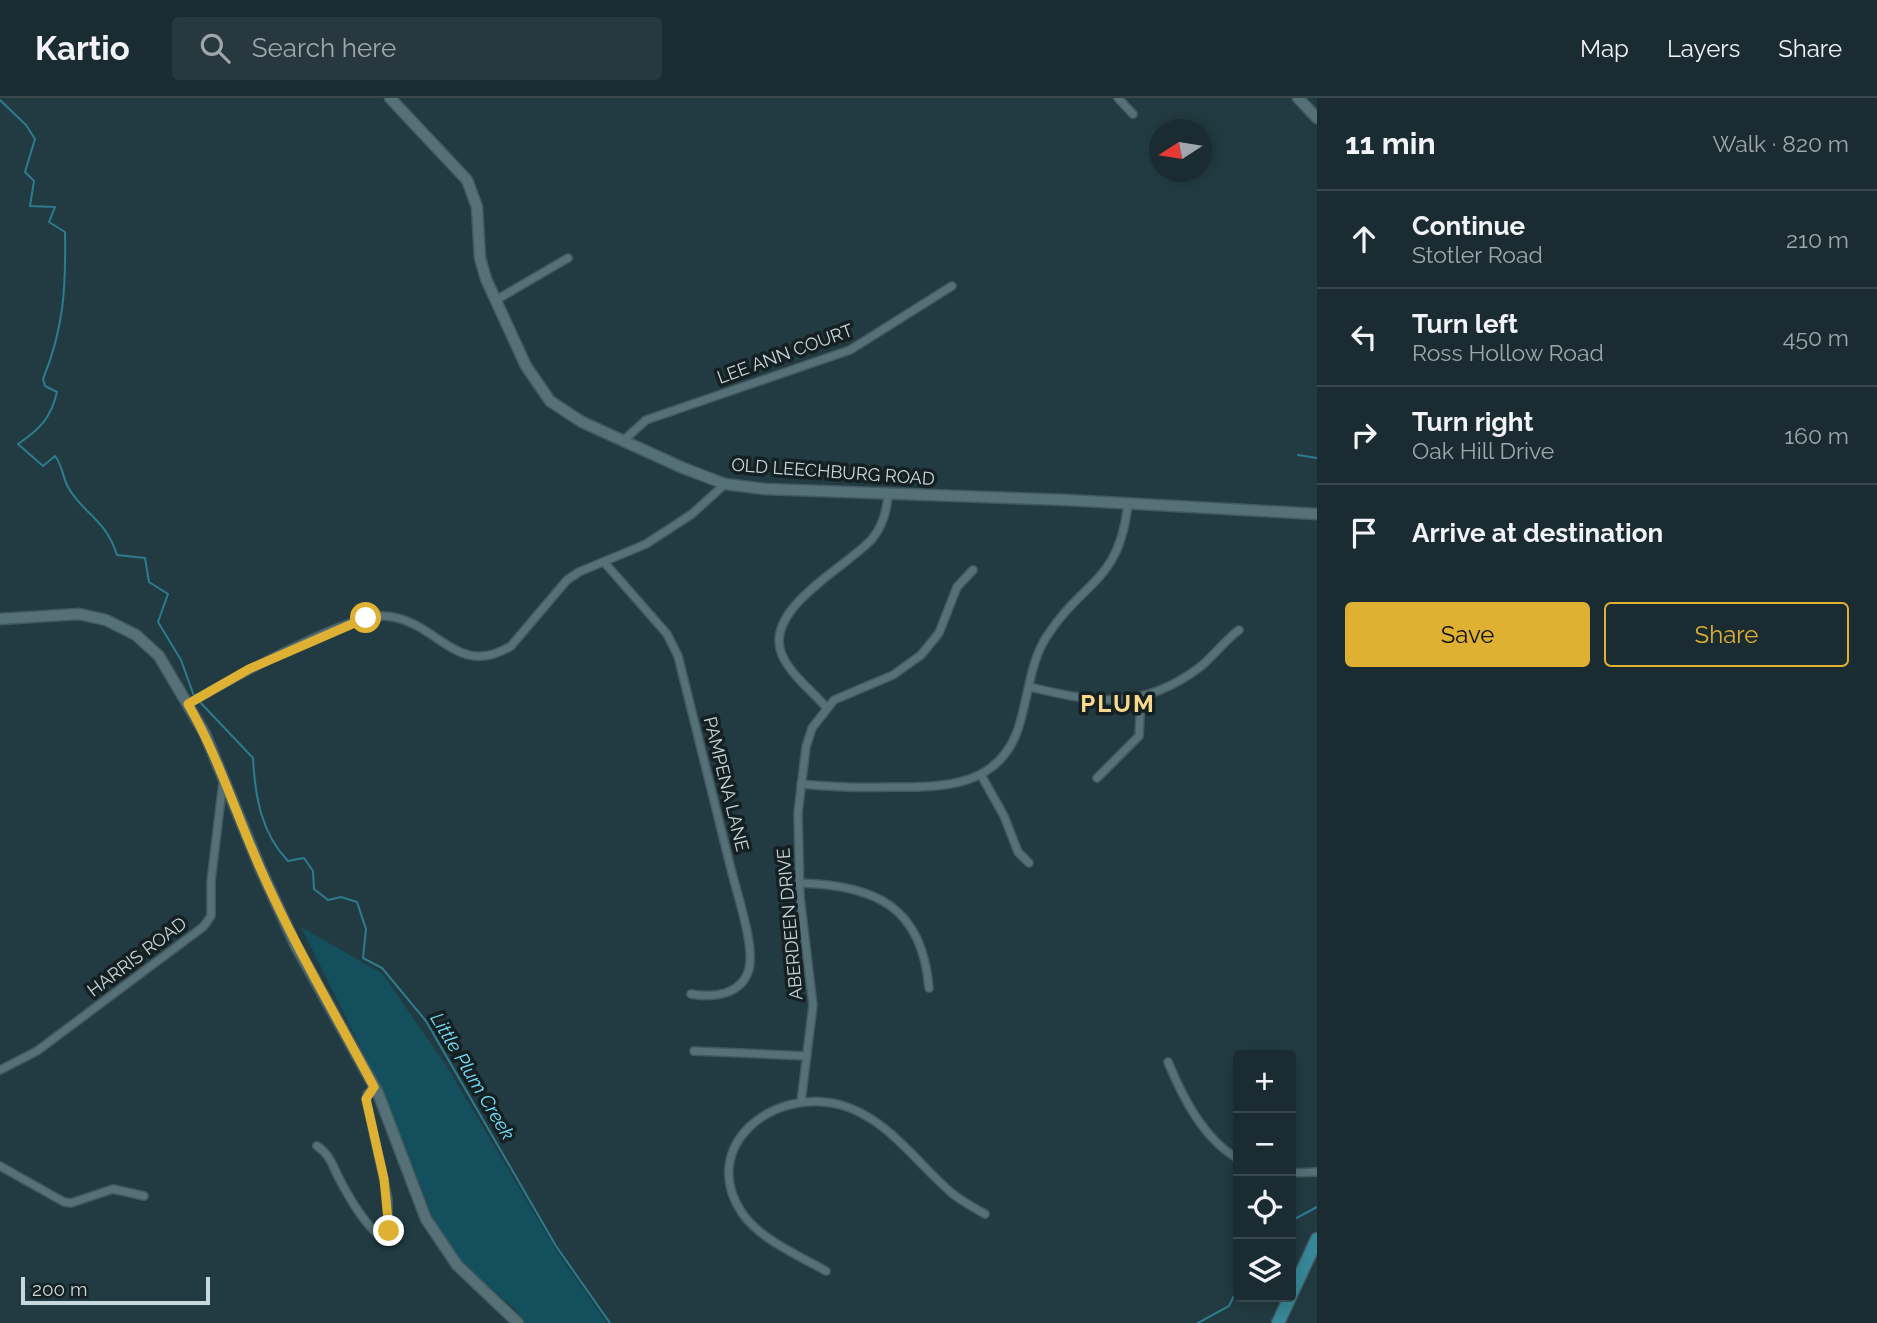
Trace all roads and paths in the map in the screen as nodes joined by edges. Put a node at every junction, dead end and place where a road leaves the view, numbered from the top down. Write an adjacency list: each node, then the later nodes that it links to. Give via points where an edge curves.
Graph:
1 (390, 98): 8 (street, OLD LEECHBURG ROAD, via 467,180 477,207 480,258)
2 (1118, 98): 4 (street)
3 (1298, 98): 5 (street)
4 (1133, 114)
5 (1317, 118)
6 (568, 258): 8 (street)
7 (952, 286): 9 (street, LEE ANN COURT, via 850,350 646,420)
8 (496, 300): 9 (street, OLD LEECHBURG ROAD, via 526,366 550,401 574,418)
9 (624, 440): 10 (street, OLD LEECHBURG ROAD)
10 (726, 484): 11 (street, OLD LEECHBURG ROAD); 14 (street, via 658,537)
11 (888, 494): 12 (street, OLD LEECHBURG ROAD); 21 (street, via 884,519 872,539 793,607 781,626 782,655)
12 (1128, 504): 13 (street, OLD LEECHBURG ROAD); 18 (street, via 1125,532 1112,563 1046,637)
13 (1317, 514)
14 (604, 562): 20 (street, via 567,580 511,646 491,655 471,657 418,625 374,616 249,669); 29 (street, PAMPENA LANE, via 667,634 678,656 740,905 748,971 728,993)
15 (974, 569): 21 (street, ABERDEEN DRIVE, via 963,578 939,632 921,655 893,675 850,692)
16 (0, 620): 20 (street, via 79,614 123,627 159,656)
17 (1239, 630): 19 (street, via 1201,666)
18 (1030, 687): 19 (street, via 1087,701); 22 (street, via 1017,734 999,762)
19 (1141, 698): 23 (street, via 1139,736)
20 (195, 700): 24 (street)
21 (827, 708): 25 (street, ABERDEEN DRIVE, via 812,728)
22 (981, 775): 25 (street, via 939,787); 26 (street, via 1018,852)
23 (1097, 778)
24 (223, 782): 33 (street, HARRIS ROAD, via 211,916 204,927 37,1051); 34 (street, via 296,946)
25 (801, 784): 27 (street, ABERDEEN DRIVE)
26 (1028, 863)
27 (799, 883): 28 (street, via 846,886 886,903 918,939 927,961); 31 (street, ABERDEEN DRIVE, via 813,987)
28 (929, 988)
29 (691, 994)
30 (694, 1051): 31 (street)
31 (807, 1056): 35 (street, ABERDEEN DRIVE)
32 (1168, 1062): 37 (street, via 1197,1120)
33 (0, 1070)
34 (374, 1087): 36 (street, via 366,1099 388,1199 388,1234 379,1236 374,1231 351,1201 334,1164); 47 (street, via 436,1237 457,1265)
35 (801, 1102): 42 (street, via 851,1108); 44 (street, via 772,1109 750,1126 734,1154 731,1182 741,1211 755,1228)
36 (317, 1146)
37 (1233, 1156)
38 (0, 1166): 41 (street, via 64,1202 113,1189)
39 (1317, 1172): 40 (street)
40 (1296, 1173)
41 (144, 1196)
42 (985, 1214)
43 (1317, 1239): 45 (main road)
44 (826, 1271)
45 (1296, 1283)
46 (1287, 1302): 48 (main road)
47 (518, 1323)
48 (1278, 1323)

